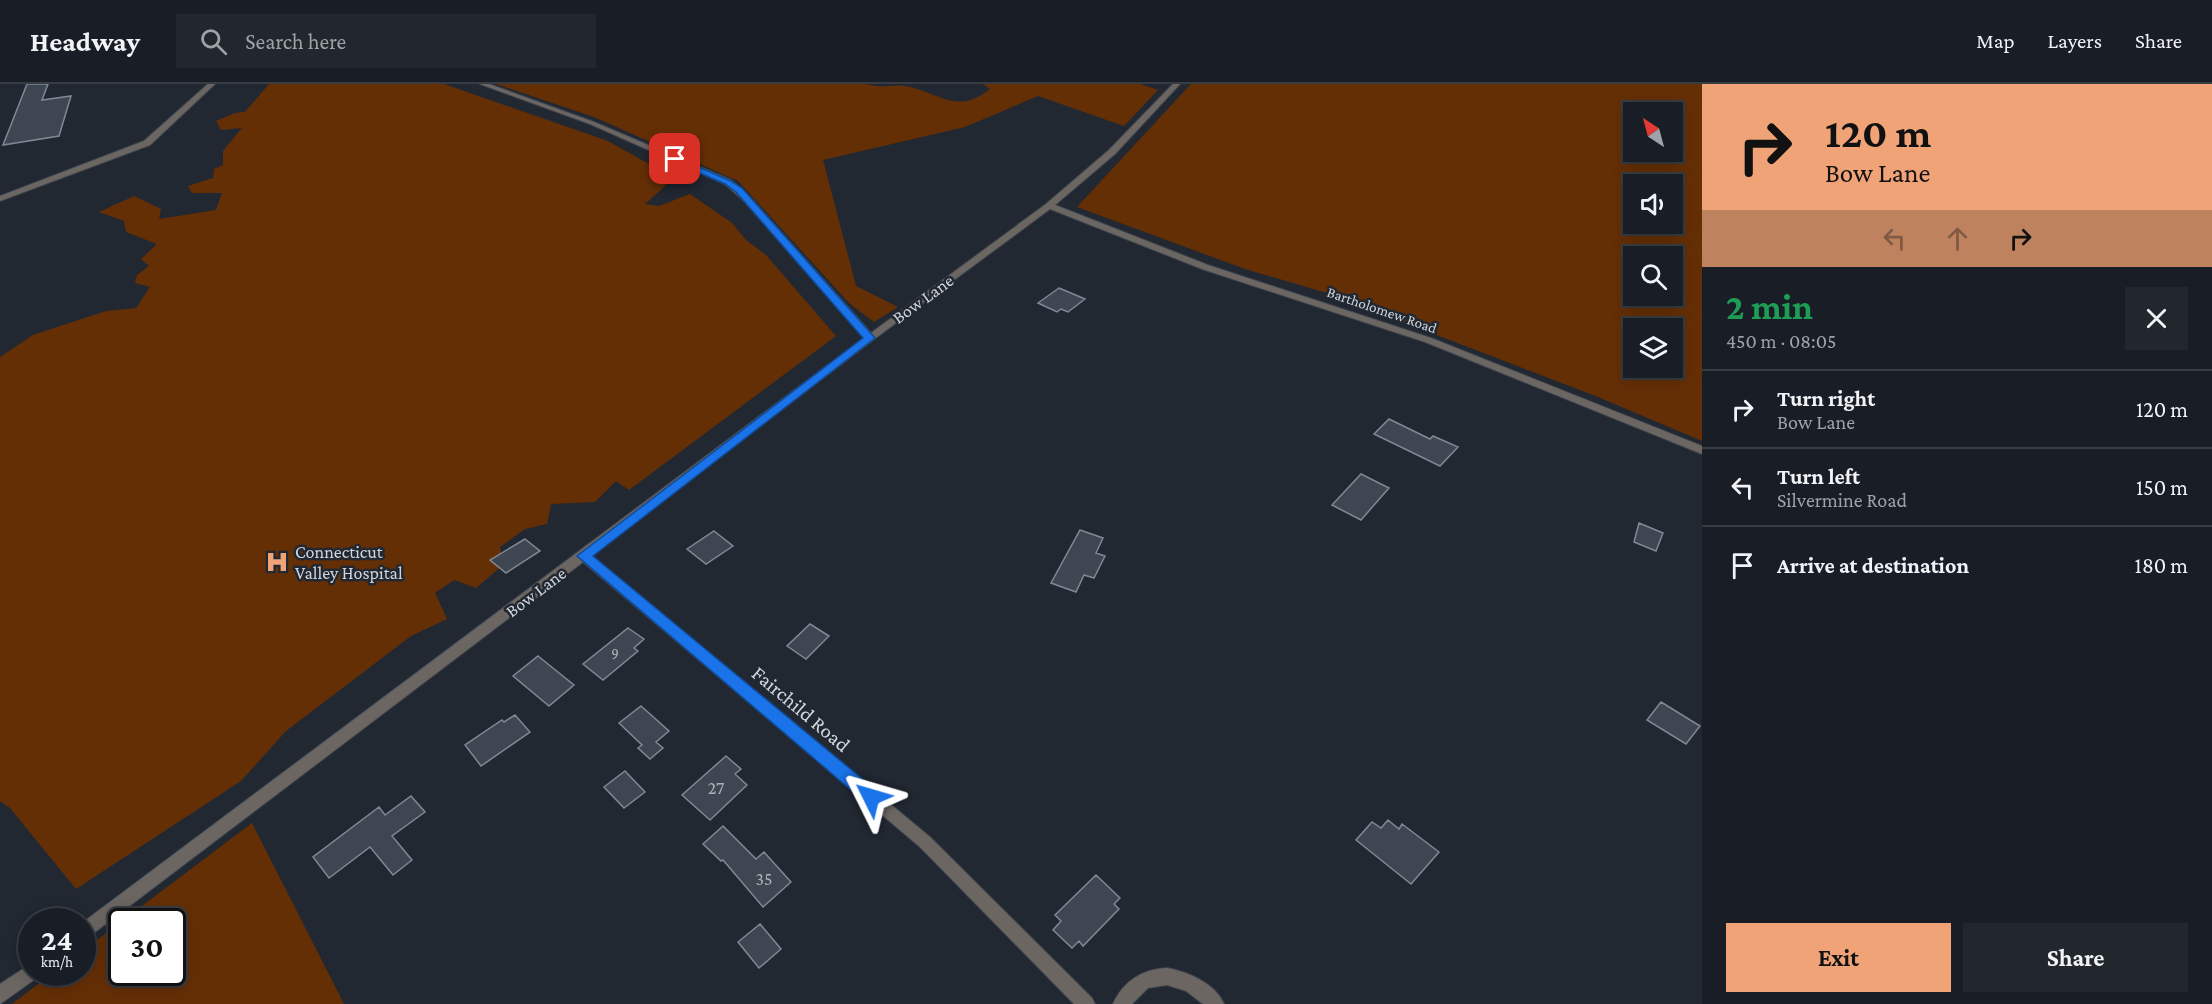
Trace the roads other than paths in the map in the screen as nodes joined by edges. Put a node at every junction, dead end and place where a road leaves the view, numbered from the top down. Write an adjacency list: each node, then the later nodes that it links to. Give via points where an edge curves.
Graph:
1 (212, 84): 4 (street, via 147,143)
2 (483, 84): 6 (street, via 592,123 728,182)
3 (1177, 84): 5 (street, Bow Lane, via 1112,152)
4 (0, 199)
5 (1048, 206): 6 (street, Bow Lane); 7 (street, Bartholomew Road, via 1205,267 1428,340)
6 (870, 338): 8 (street, Bow Lane)
7 (1702, 450)
8 (584, 556): 9 (street, Bow Lane); 12 (street, Fairchild Road, via 925,842)
9 (96, 923)
10 (18, 982): 11 (street)
11 (0, 995)
12 (1086, 1004)
13 (1122, 1004): 14 (street, via 1142,980 1173,976 1191,983)
14 (1215, 1004)

